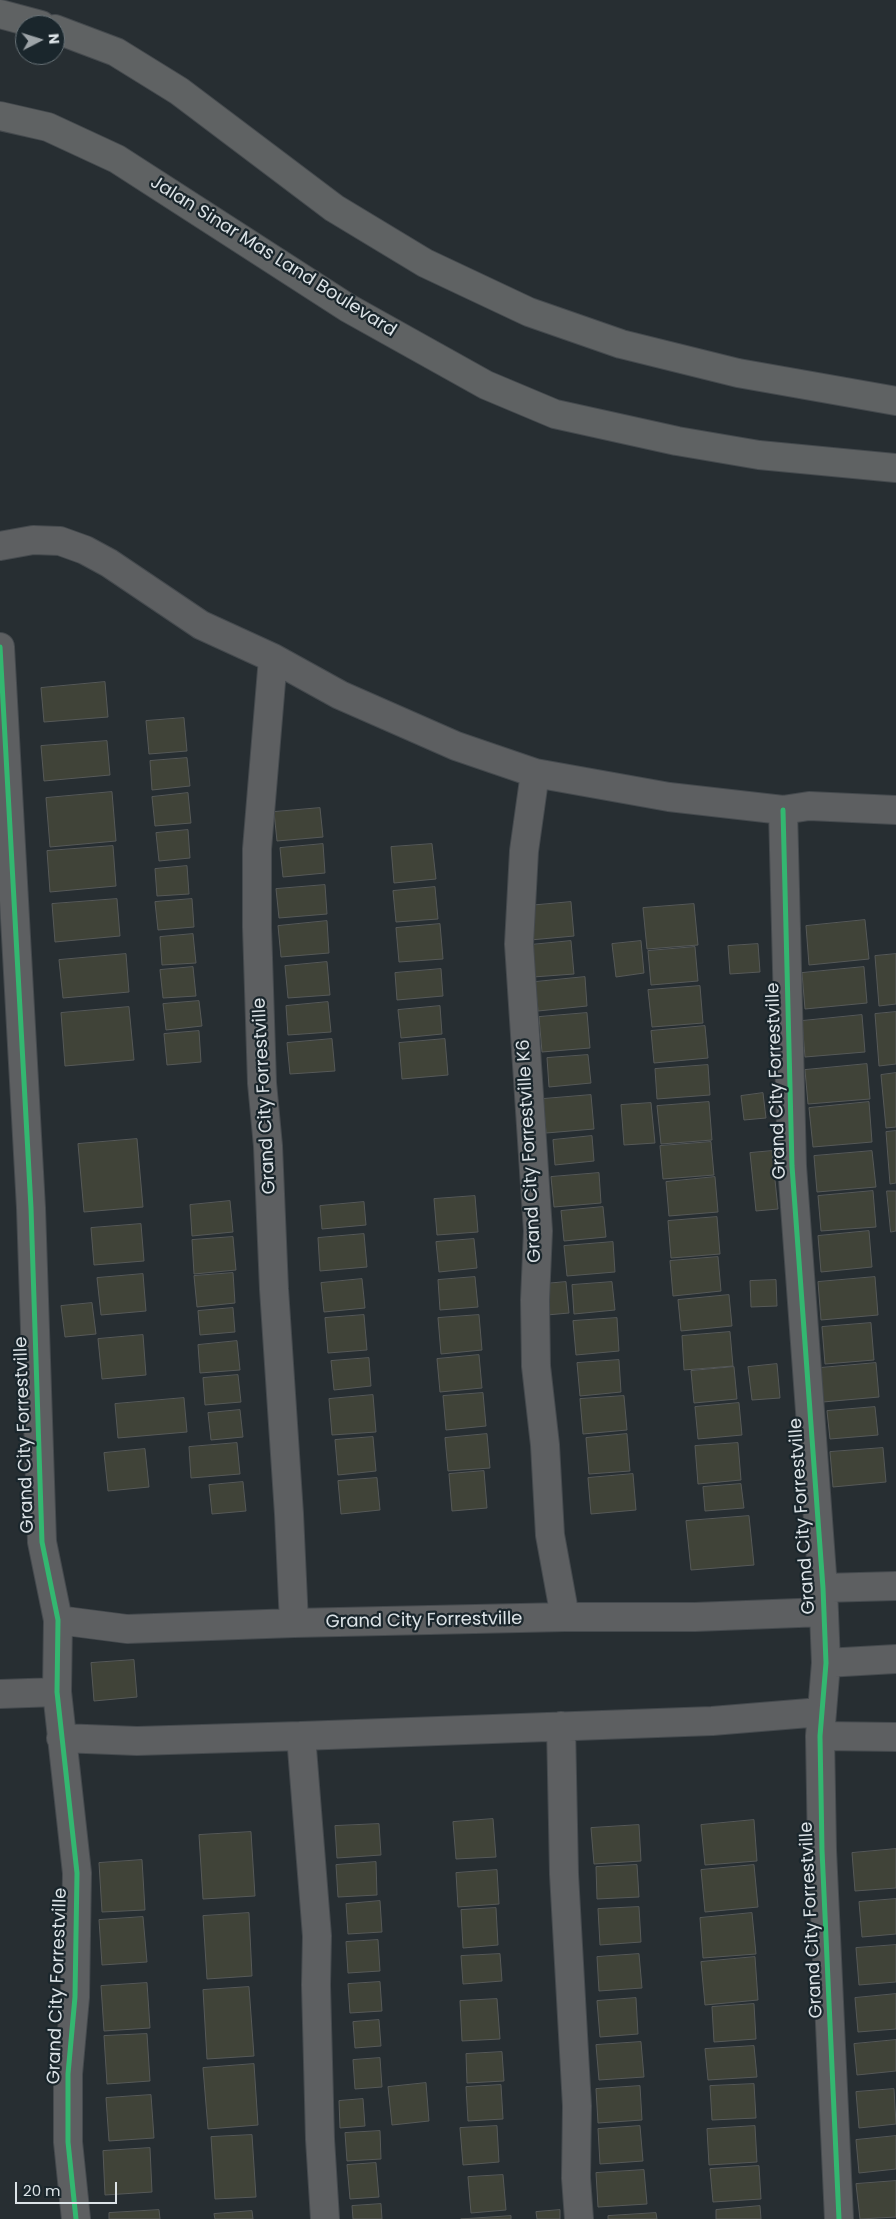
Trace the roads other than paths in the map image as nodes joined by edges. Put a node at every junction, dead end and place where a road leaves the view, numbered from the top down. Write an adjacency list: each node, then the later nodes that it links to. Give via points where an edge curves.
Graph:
1 (0, 14): 2 (street)
2 (15, 18)
3 (65, 33): 5 (street, via 116,52 179,91 334,208 425,263 529,312 621,344 738,373)
4 (0, 116): 6 (street, Jalan Sinar Mas Land Boulevard, via 48,127 117,159 348,308 486,385 555,414 759,455)
5 (896, 401)
6 (896, 468)
7 (0, 546): 9 (street, via 33,540 60,541 85,550 201,625)
8 (0, 647): 11 (street, Grand City Forrestville)
9 (273, 658): 10 (street, via 340,695 456,746); 18 (street, Grand City Forrestville, via 257,849 257,927 262,1083)
10 (535, 773): 12 (street, via 670,798); 16 (street, Grand City Forrestville K6, via 524,851 519,944 538,1231 536,1366 550,1535)
11 (4, 778): 17 (street, Grand City Forrestville, via 31,1208 42,1542)
12 (783, 810): 13 (street, via 809,806); 15 (street, Grand City Forrestville, via 792,1166)
13 (896, 810)
14 (896, 1586): 15 (street, Grand City Forrestville)
15 (823, 1600): 16 (street, Grand City Forrestville, via 695,1617); 20 (street, Grand City Forrestville)
16 (565, 1617): 18 (street, Grand City Forrestville)
17 (58, 1620): 18 (street, Grand City Forrestville, via 127,1629); 21 (street, Grand City Forrestville)
18 (294, 1623)
19 (896, 1659): 20 (street)
20 (826, 1663): 23 (street, Grand City Forrestville)
21 (57, 1692): 22 (street); 26 (street, Grand City Forrestville)
22 (0, 1694)
23 (820, 1724): 24 (street, via 712,1721); 27 (street); 31 (street, Grand City Forrestville, via 822,1850)
24 (561, 1726): 25 (street); 30 (street)
25 (300, 1736): 26 (street, via 137,1741); 29 (street, via 317,1936 320,2139)
26 (61, 1738): 28 (street, Grand City Forrestville, via 76,1873 75,1997 68,2074 68,2142)
27 (896, 1738)
28 (76, 2219)
29 (325, 2219)
30 (579, 2219)
31 (839, 2219)

